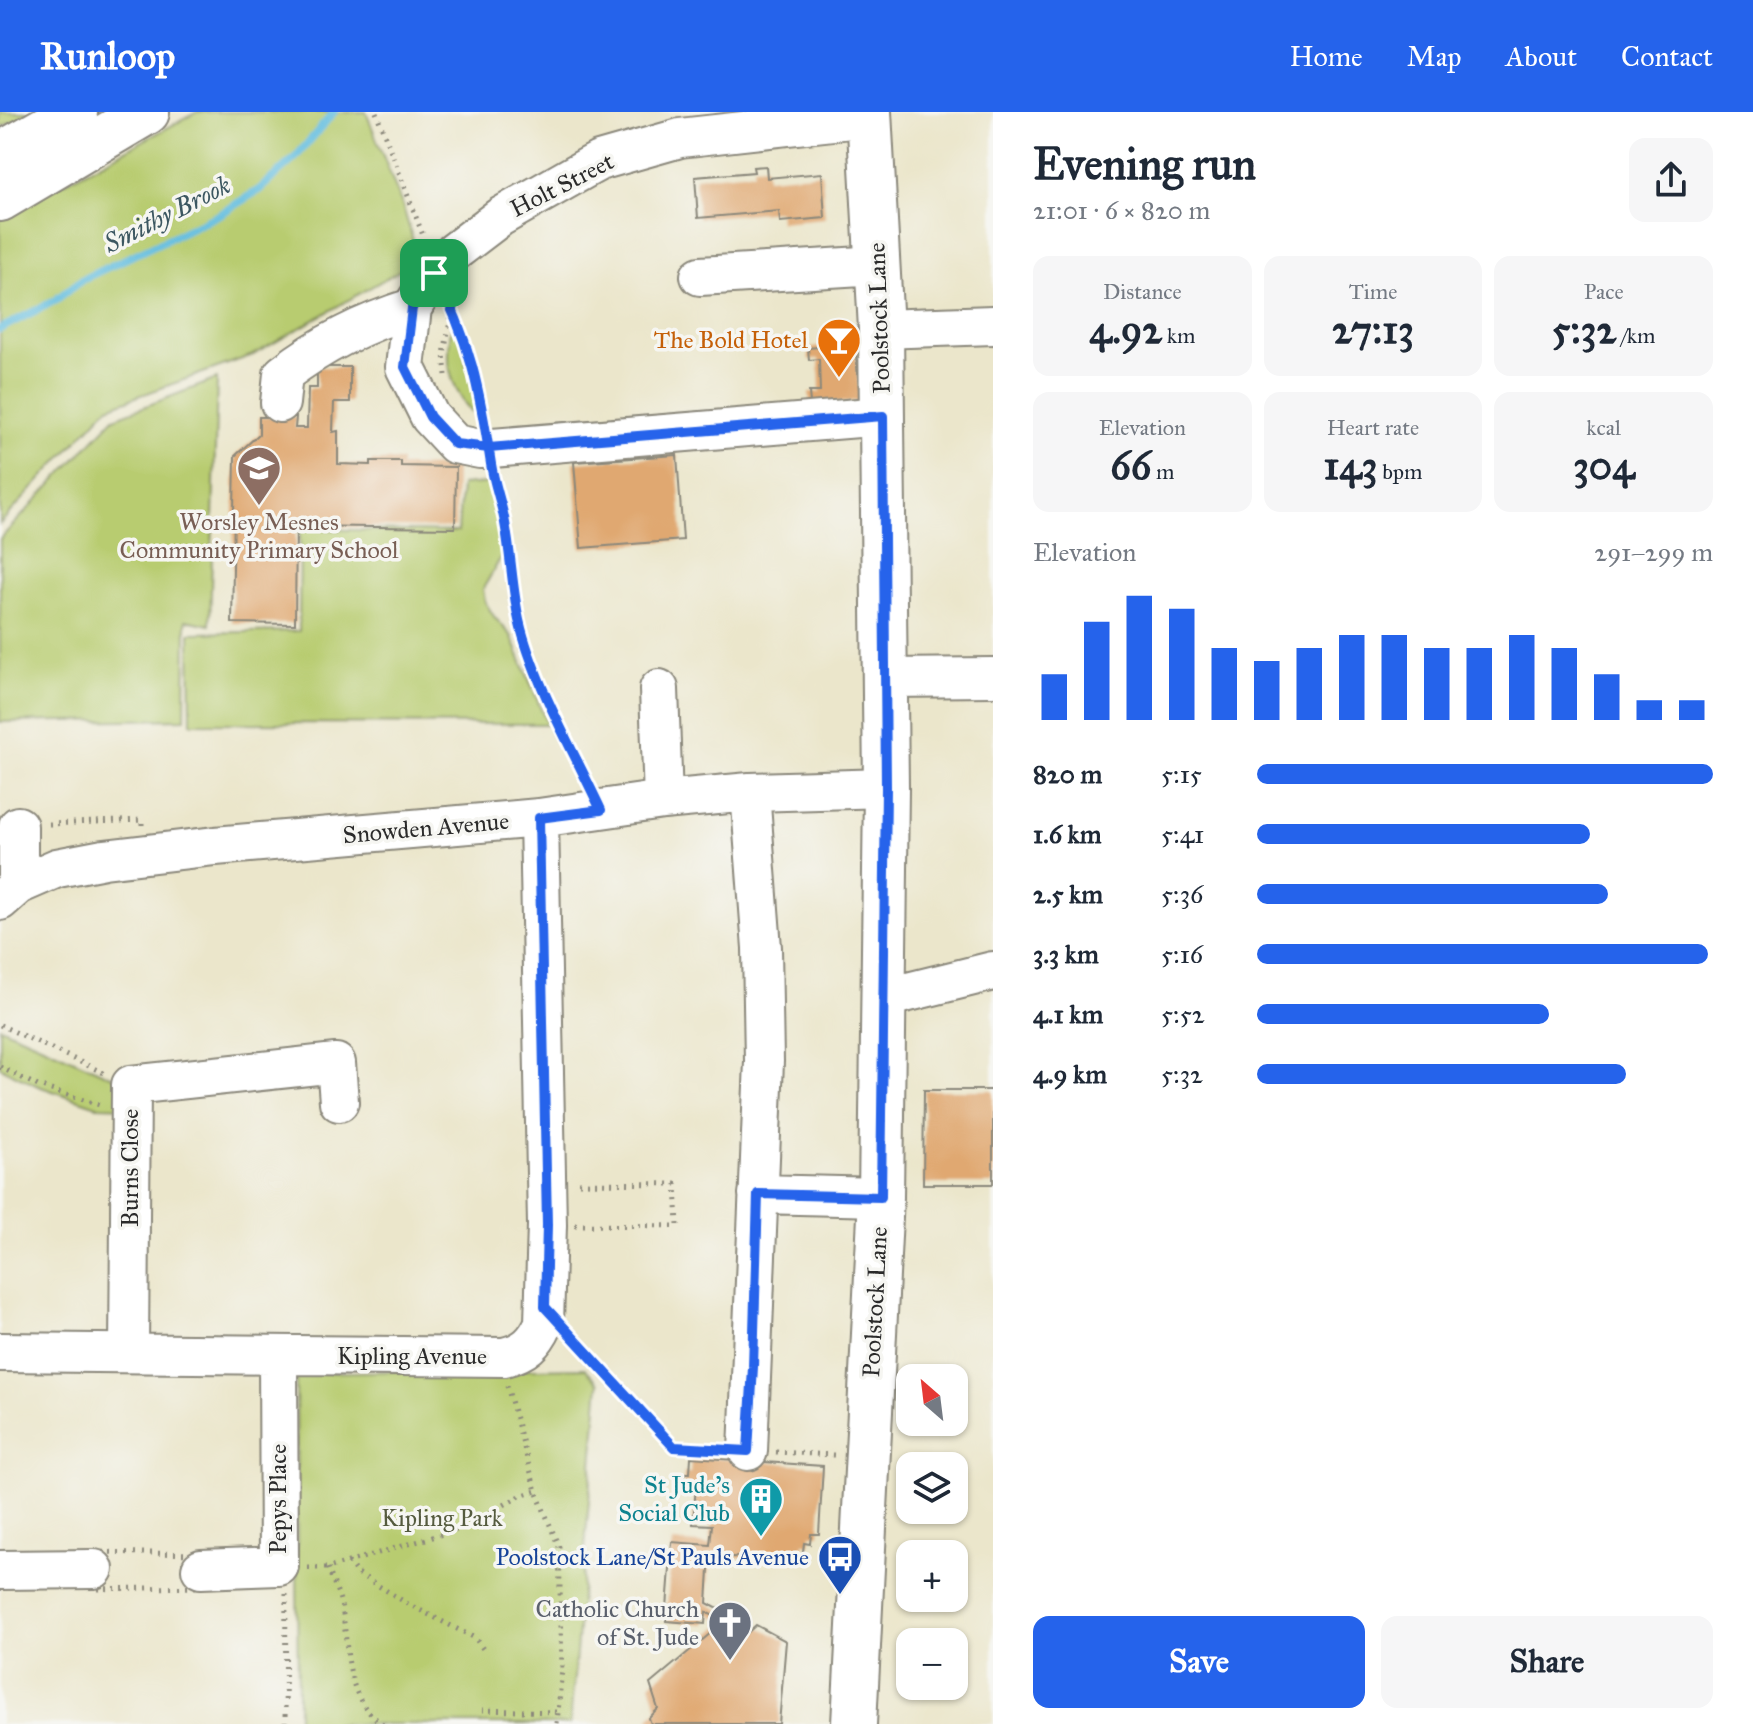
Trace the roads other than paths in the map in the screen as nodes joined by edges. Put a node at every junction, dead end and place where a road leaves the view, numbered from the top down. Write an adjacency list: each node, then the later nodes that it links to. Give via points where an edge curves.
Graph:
1 (75, 112): 5 (main road)
2 (147, 112): 6 (main road)
3 (869, 114): 4 (street, Holt Street); 7 (main road, Poolstock Lane)
4 (678, 125): 9 (street, Holt Street, via 599,161 500,217 444,263)
5 (0, 155)
6 (0, 199)
7 (878, 265): 8 (street); 11 (main road, Poolstock Lane)
8 (700, 276)
9 (412, 308): 12 (street, via 370,321 315,349 283,374); 13 (street, via 405,367 430,417 455,444)
10 (993, 325): 11 (street)
11 (881, 329): 13 (main road, Poolstock Lane)
12 (280, 403)
13 (883, 416): 15 (main road, Poolstock Lane)
14 (993, 677): 15 (street)
15 (885, 678): 17 (main road, Poolstock Lane)
16 (659, 689): 19 (street)
17 (886, 788): 18 (street, Snowden Avenue); 24 (main road, Poolstock Lane)
18 (750, 792): 19 (street, Snowden Avenue); 26 (street, via 763,962)
19 (663, 800): 20 (street, Snowden Avenue)
20 (539, 818): 22 (street, Snowden Avenue, via 144,854 57,868); 30 (street, Kipling Avenue, via 547,1225 544,1323 538,1337 517,1354 504,1357)
21 (18, 826): 22 (street, Snowden Avenue)
22 (9, 893)
23 (993, 971): 24 (street)
24 (884, 998): 27 (main road, Poolstock Lane)
25 (339, 1102): 29 (street, Burns Close, via 336,1063 130,1096)
26 (758, 1194): 27 (street); 31 (street)
27 (881, 1197): 35 (main road, Poolstock Lane)
28 (0, 1352): 29 (street, Kipling Avenue)
29 (129, 1353): 30 (street, Kipling Avenue)
30 (278, 1356): 33 (street, Pepys Place, via 279,1566)
31 (748, 1451)
32 (94, 1569): 34 (street)
33 (201, 1569)
34 (0, 1570)
35 (854, 1724)

